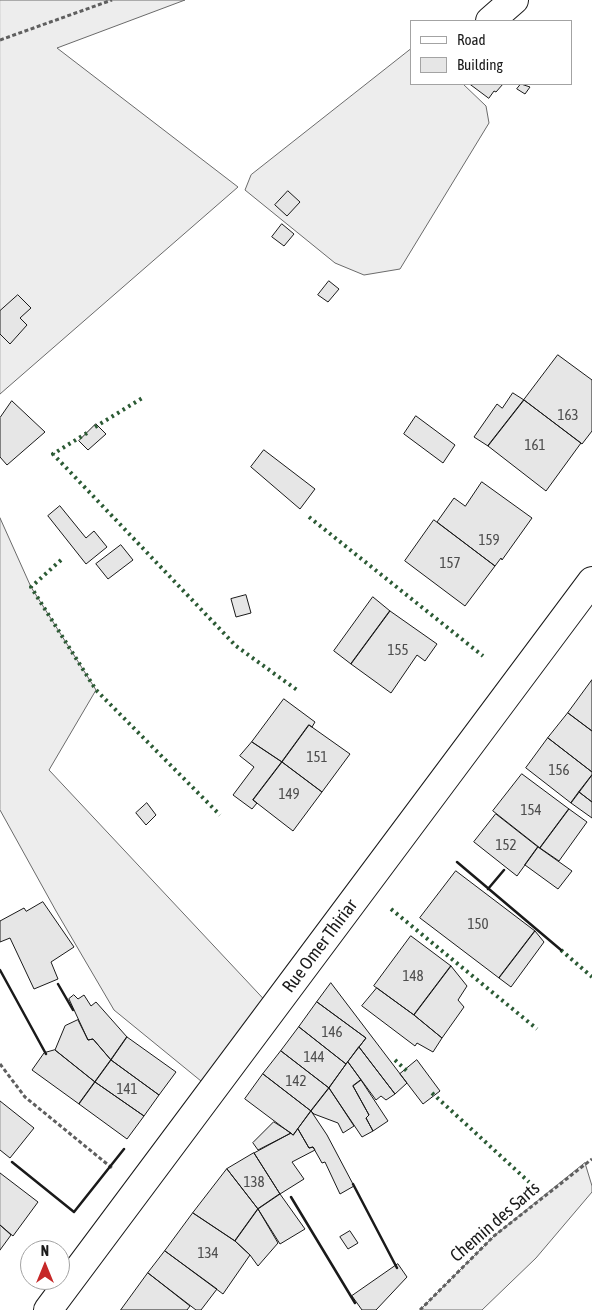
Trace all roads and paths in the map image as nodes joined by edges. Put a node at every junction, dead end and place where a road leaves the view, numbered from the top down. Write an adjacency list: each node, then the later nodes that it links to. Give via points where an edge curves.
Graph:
1 (112, 0): 4 (path)
2 (514, 0): 3 (street)
3 (491, 20)
4 (0, 40)
5 (592, 581): 8 (street, Rue Omer Thiriar)
6 (0, 1064): 8 (path, via 25,1097)
7 (592, 1158): 10 (path, Chemin des Sarts, via 494,1236)
8 (139, 1188): 9 (street, Rue Omer Thiriar)
9 (48, 1310)
10 (420, 1310)

